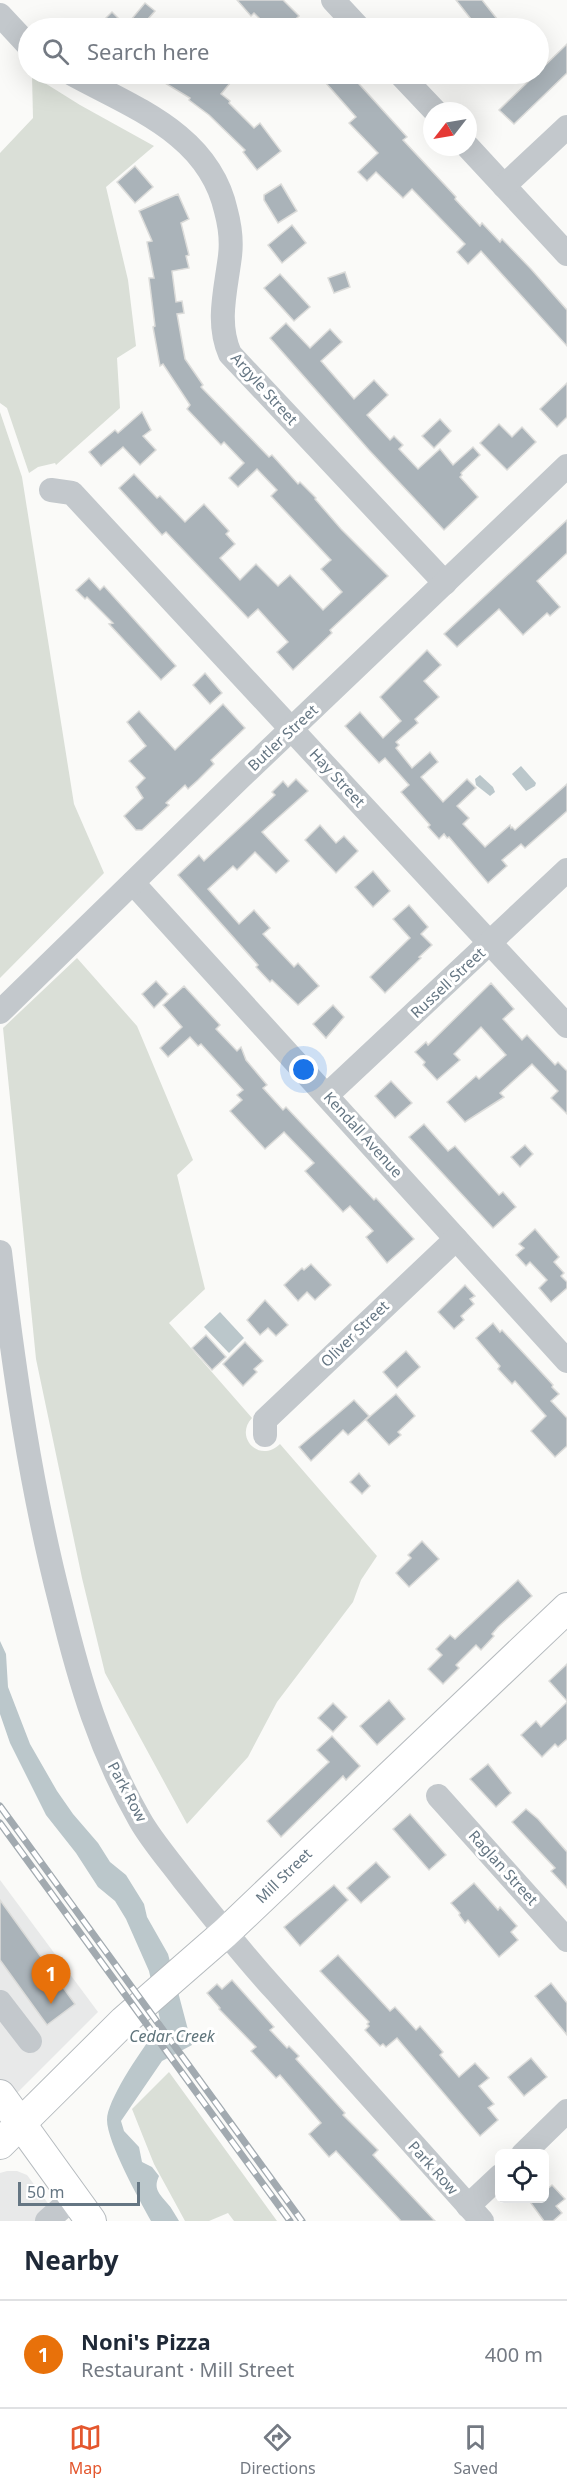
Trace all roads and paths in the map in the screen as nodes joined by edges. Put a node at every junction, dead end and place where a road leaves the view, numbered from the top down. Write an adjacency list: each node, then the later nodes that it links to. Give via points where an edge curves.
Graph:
1 (333, 0): 3 (street)
2 (0, 15): 4 (street)
3 (350, 18)
4 (18, 34)
5 (90, 84): 14 (street, Argyle Street, via 169,128 210,167 221,190 231,234 222,314 222,334 230,354)
6 (409, 84): 7 (street)
7 (426, 102)
8 (567, 127): 10 (street)
9 (476, 156): 10 (street)
10 (504, 186): 11 (street)
11 (567, 254)
12 (567, 466): 14 (street, Butler Street)
13 (51, 490): 15 (street, Hay Street, via 72,493)
14 (445, 583): 15 (street, Butler Street)
15 (292, 729): 17 (street, Butler Street); 18 (street, Hay Street)
16 (567, 870): 18 (street, Russell Street)
17 (133, 883): 19 (street, Butler Street); 21 (street, Kendall Avenue)
18 (490, 943): 20 (street, Hay Street); 21 (street, Russell Street)
19 (0, 1012)
20 (567, 1026)
21 (327, 1095): 22 (street, Kendall Avenue)
22 (456, 1239): 24 (street, Kendall Avenue); 25 (street, Oliver Street, via 265,1420)
23 (0, 1252): 28 (street, Park Row, via 30,1466 81,1686 101,1743 141,1821)
24 (567, 1361)
25 (265, 1435)
26 (567, 1608): 28 (main road, Mill Street)
27 (438, 1796): 29 (street, Raglan Street)
28 (225, 1933): 34 (main road, Mill Street, via 124,2021); 39 (street, Park Row)
29 (567, 1940)
30 (0, 2002): 31 (street)
31 (30, 2042)
32 (0, 2095): 34 (main road)
33 (567, 2111): 36 (street)
34 (22, 2124): 35 (main road, Mill Street); 38 (main road)
35 (0, 2144)
36 (528, 2149)
37 (495, 2184): 39 (street)
38 (74, 2197): 40 (street); 41 (main road)
39 (475, 2214)
40 (47, 2221)
41 (91, 2221)

